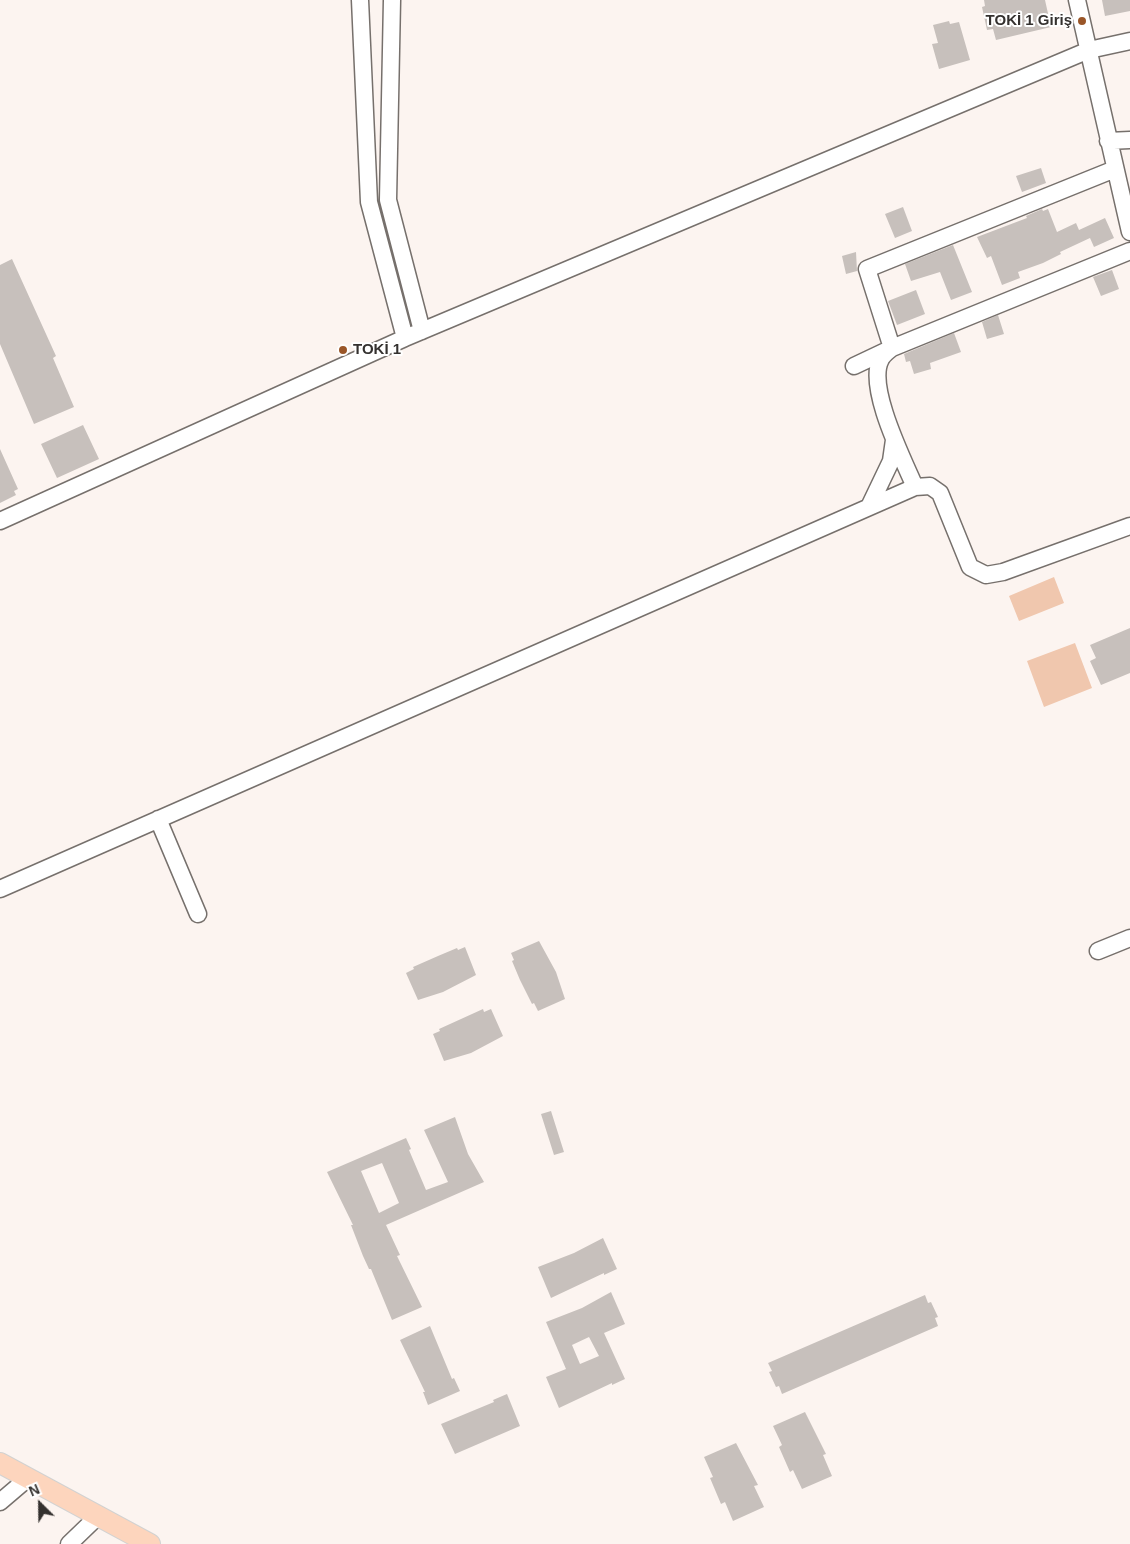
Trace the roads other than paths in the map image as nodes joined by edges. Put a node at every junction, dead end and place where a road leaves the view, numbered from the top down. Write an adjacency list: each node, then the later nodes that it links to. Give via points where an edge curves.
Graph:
1 (360, 0): 12 (street, via 369,202)
2 (392, 0): 11 (street, via 388,200)
3 (1077, 0): 5 (street)
4 (1130, 41): 5 (street)
5 (1089, 50): 7 (street); 11 (street)
6 (1130, 140): 7 (street)
7 (1108, 141): 8 (street)
8 (1115, 169): 9 (street); 13 (street, via 867,269)
9 (1130, 232)
10 (1130, 251): 13 (street)
11 (422, 331): 12 (street)
12 (405, 338): 18 (street)
13 (892, 348): 14 (street); 15 (street, via 881,358 878,385)
14 (854, 366)
15 (894, 439): 16 (street); 17 (street, via 891,461)
16 (915, 487): 17 (street); 19 (street, via 930,486 940,493 970,567 986,575 1003,572)
17 (869, 507): 20 (street)
18 (0, 521)
19 (1130, 526)
20 (158, 819): 21 (street); 22 (street)
21 (0, 888)
22 (198, 914)
23 (1130, 938): 24 (street)
24 (1098, 951)
25 (0, 1463): 26 (main road)
26 (27, 1479): 27 (street); 28 (main road)
27 (0, 1502)
28 (97, 1517): 29 (street); 30 (main road)
29 (69, 1544)
30 (150, 1544)

